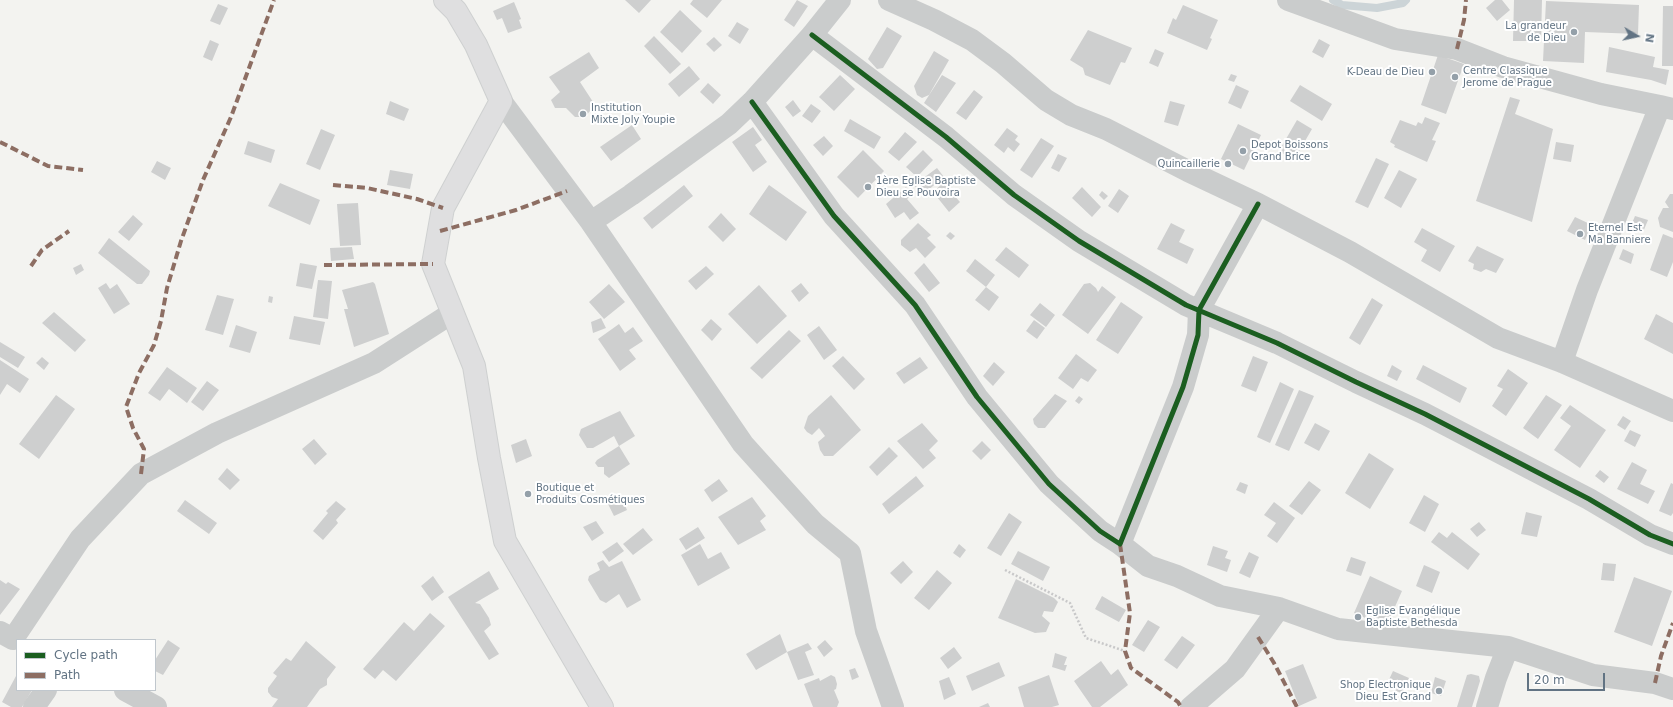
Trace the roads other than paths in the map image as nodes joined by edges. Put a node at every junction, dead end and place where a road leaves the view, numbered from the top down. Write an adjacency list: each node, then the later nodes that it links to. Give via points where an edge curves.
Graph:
1 (445, 0): 6 (street, via 456,11 476,45)
2 (840, 0): 5 (street)
3 (889, 0): 9 (street, via 972,40 1046,100 1071,115 1106,129)
4 (1288, 0): 8 (street, via 1396,39 1458,49 1503,67 1601,94)
5 (812, 35): 7 (street); 11 (street, via 946,137 1014,195 1079,241 1186,305)
6 (501, 101): 10 (street); 12 (street, via 443,208 433,264)
7 (752, 102): 10 (street, via 729,124); 15 (street, via 834,216 916,305 977,397 1049,484 1100,531)
8 (1667, 108): 13 (street, via 1587,290)
9 (1258, 204): 11 (street); 13 (street, via 1350,252 1498,338)
10 (591, 222): 26 (street, via 743,444 815,524 850,553 866,632)
11 (1199, 310): 15 (street, via 1198,335 1182,386); 16 (street, via 1277,343 1425,414 1589,499 1650,535)
12 (452, 313): 18 (street, via 374,363 218,433 141,474 80,539); 25 (street, via 474,366 505,541)
13 (1562, 362): 14 (street)
14 (1673, 411)
15 (1120, 544): 17 (street, via 1148,566 1220,596)
16 (1673, 544)
17 (1279, 608): 19 (street, via 1338,629); 27 (street, via 1235,669)
18 (10, 637)
19 (1508, 647): 20 (street, via 1593,675 1655,683); 28 (street)
20 (1673, 689)
21 (45, 691): 23 (street)
22 (127, 691): 24 (street)
23 (34, 707)
24 (156, 707)
25 (602, 707)
26 (893, 707)
27 (1191, 707)
28 (1487, 707)

